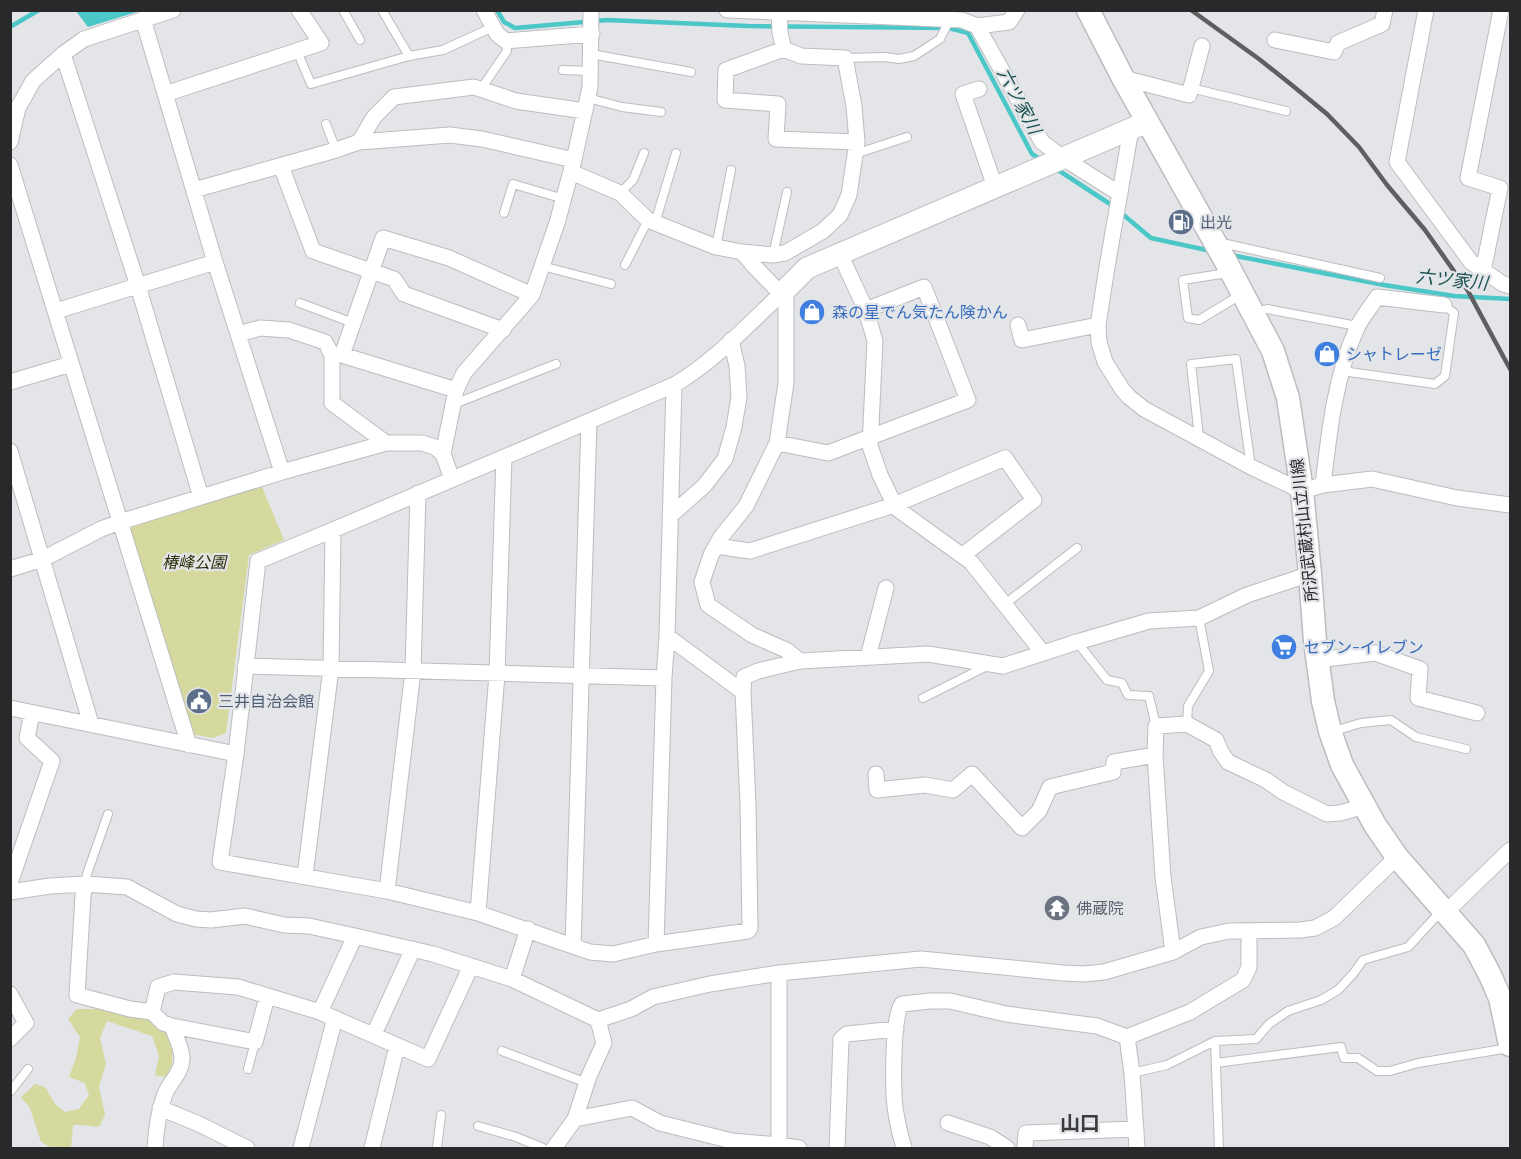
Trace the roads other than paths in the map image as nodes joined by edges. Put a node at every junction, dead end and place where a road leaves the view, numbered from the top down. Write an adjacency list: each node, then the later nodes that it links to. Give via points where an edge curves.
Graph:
1 (173, 10): 14 (street)
2 (299, 10): 24 (street, via 321,43)
3 (343, 10): 20 (lane)
4 (382, 10): 27 (lane)
5 (484, 10): 17 (street)
6 (727, 10): 13 (street)
7 (1017, 10): 16 (street, via 1009,22)
8 (1088, 10): 32 (main road, 所沢武蔵村山立川線)
9 (1385, 10): 19 (street, via 1382,24 1338,44 1334,52)
10 (1426, 10): 71 (street, via 1397,162 1472,262)
11 (1501, 10): 71 (street, via 1468,178 1500,188)
12 (592, 11): 18 (street)
13 (779, 14): 15 (street); 23 (street)
14 (143, 19): 25 (street, via 84,39); 36 (street)
15 (950, 19): 16 (street); 28 (lane, via 940,39 914,56)
16 (977, 26): 49 (street, via 1042,142)
17 (494, 27): 21 (street); 27 (lane, via 443,50)
18 (592, 33): 21 (street); 26 (street)
19 (1275, 39)
20 (360, 40)
21 (506, 41): 34 (lane, via 507,51)
22 (1202, 46): 33 (street)
23 (784, 49): 28 (street, via 801,56); 45 (street, via 726,70 725,100 778,104 776,139)
24 (297, 51): 27 (lane, via 310,84); 36 (street)
25 (63, 54): 43 (street, via 33,81 18,108); 75 (street)
26 (591, 54): 30 (street); 31 (lane)
27 (409, 56)
28 (845, 58): 45 (street, via 854,106)
29 (563, 70): 30 (lane)
30 (590, 71): 37 (street)
31 (691, 72)
32 (1123, 78): 33 (street, via 1189,95); 41 (main road, 所沢武蔵村山立川線)
33 (1191, 88): 38 (lane)
34 (481, 89): 37 (street, via 516,101); 44 (street, via 394,97 374,117)
35 (979, 89): 54 (street, via 963,94)
36 (165, 94): 55 (street)
37 (586, 104): 39 (lane); 52 (street)
38 (1286, 111)
39 (661, 112)
40 (326, 124): 46 (lane)
41 (1139, 125): 49 (street); 59 (street); 66 (main road, 所沢武蔵村山立川線)
42 (907, 137): 45 (lane)
43 (10, 142)
44 (359, 142): 46 (street); 52 (street, via 450,135 482,139)
45 (856, 148): 65 (street, via 849,195 840,215 823,231 785,253)
46 (336, 150): 51 (street)
47 (644, 153): 57 (lane, via 633,180)
48 (676, 153): 61 (lane)
49 (1059, 160): 54 (street); 59 (street)
50 (10, 165): 82 (street)
51 (281, 166): 55 (street); 70 (street, via 313,250)
52 (572, 166): 57 (street); 58 (street)
53 (731, 170): 62 (lane)
54 (995, 187): 64 (street)
55 (194, 190): 67 (street)
56 (787, 192): 65 (lane)
57 (620, 193): 61 (street)
58 (564, 199): 60 (lane, via 513,184); 69 (street)
59 (1119, 199): 85 (street)
60 (504, 213)
61 (652, 221): 62 (street); 68 (lane)
62 (716, 247): 63 (street)
63 (742, 252): 65 (street); 76 (street)
64 (840, 254): 76 (street, via 807,268); 81 (street)
65 (773, 255)
66 (1222, 256): 72 (lane); 79 (main road, 所沢武蔵村山立川線); 79 (lane, via 1183,280 1188,318 1199,320)
67 (215, 262): 75 (street); 88 (street)
68 (625, 265)
69 (542, 266): 73 (lane); 77 (street)
70 (372, 271): 77 (street, via 383,238 449,258); 83 (street); 87 (street, via 394,279 404,294)
71 (1483, 271): 74 (street)
72 (1380, 278)
73 (611, 284)
74 (1510, 285)
75 (138, 286): 82 (street); 109 (street)
76 (784, 291): 89 (street); 100 (street, via 786,383)
77 (532, 296): 87 (street)
78 (300, 303): 83 (lane)
79 (1248, 304): 86 (lane); 107 (main road, 所沢武蔵村山立川線, via 1274,351)
80 (1443, 305): 86 (street, via 1377,297); 92 (lane, via 1454,313 1445,376 1435,384)
81 (866, 310): 97 (street, via 875,341); 97 (street, via 924,287 968,400)
82 (56, 311): 90 (street)
83 (353, 324): 95 (street, via 342,355)
84 (1018, 325): 85 (street, via 1022,340)
85 (1098, 325): 98 (street, via 1105,362 1129,397)
86 (1357, 327): 92 (street)
87 (502, 330): 95 (street, via 464,373)
88 (239, 334): 99 (street, via 260,328 289,330 325,342 332,355 332,403); 105 (street)
89 (731, 340): 94 (street); 112 (street, via 739,397 725,459 704,486)
90 (71, 364): 93 (street); 113 (street)
91 (556, 364): 95 (lane)
92 (1342, 371): 107 (street)
93 (10, 382)
94 (674, 385): 96 (street); 112 (street)
95 (454, 398): 102 (street)
96 (589, 421): 103 (street); 135 (street)
97 (871, 437): 100 (street, via 828,453); 110 (street, via 880,476)
98 (1199, 439): 104 (street); 104 (lane, via 1191,364 1236,359)
99 (386, 443): 102 (street, via 422,443); 105 (street)
100 (777, 443): 115 (street, via 746,506)
101 (10, 451): 118 (street)
102 (443, 454): 106 (street)
103 (504, 457): 106 (street); 134 (street)
104 (1251, 466): 107 (street)
105 (282, 472): 109 (street)
106 (452, 479): 108 (street)
107 (1312, 488): 111 (street, via 1372,479); 120 (main road, 所沢武蔵村山立川線)
108 (418, 493): 114 (street); 133 (street)
109 (201, 497): 113 (street)
110 (894, 505): 115 (street, via 750,551); 117 (street); 117 (street, via 1005,458 1034,500)
111 (1510, 505)
112 (670, 516): 124 (street)
113 (120, 522): 118 (street); 146 (street)
114 (333, 530): 131 (street, via 258,561); 132 (street)
115 (716, 546): 129 (street, via 702,582 708,605)
116 (1077, 548): 122 (lane)
117 (963, 555): 122 (street)
118 (44, 559): 119 (street); 142 (street)
119 (10, 570)
120 (1310, 574): 123 (street, via 1247,595); 128 (main road, 所沢武蔵村山立川線)
121 (886, 588): 127 (street)
122 (1005, 604): 126 (street)
123 (1199, 618): 125 (street, via 1149,621); 143 (lane, via 1209,671 1188,706)
124 (667, 636): 136 (street); 137 (street)
125 (1077, 642): 126 (street); 144 (lane, via 1107,680 1122,683 1128,695 1149,696)
126 (1043, 653): 130 (street, via 1003,666)
127 (868, 657): 129 (street); 130 (street, via 928,654)
128 (1317, 660): 141 (street, via 1375,653 1420,669 1418,698); 145 (main road, 所沢武蔵村山立川線)
129 (800, 661): 137 (street, via 744,677)
130 (992, 664): 138 (lane)
131 (245, 666): 132 (street); 148 (street)
132 (331, 668): 133 (street); 155 (street)
133 (413, 671): 134 (street); 158 (street)
134 (497, 674): 135 (street); 161 (street)
135 (580, 676): 136 (street); 166 (street)
136 (664, 678): 165 (street)
137 (743, 692): 165 (street, via 750,928)
138 (923, 698)
139 (10, 708): 140 (street)
140 (32, 713): 142 (street); 156 (street, via 27,738 52,761)
141 (1477, 713)
142 (91, 724): 146 (street)
143 (1187, 724): 144 (street); 151 (street, via 1216,740 1228,762 1327,814)
144 (1155, 726): 149 (street)
145 (1330, 732): 147 (lane, via 1391,720 1416,737); 151 (main road, 所沢武蔵村山立川線, via 1342,765)
146 (189, 745): 148 (street)
147 (1466, 749)
148 (236, 754): 155 (street, via 220,862)
149 (1155, 755): 150 (street, via 1114,762 1113,772 1050,787 1039,811 1022,828 972,774 953,790 925,785 877,790); 168 (street, via 1163,877)
150 (876, 774)
151 (1365, 806): 154 (main road, 所沢武蔵村山立川線)
152 (108, 814): 157 (lane)
153 (1510, 850): 160 (street)
154 (1397, 857): 160 (main road, 所沢武蔵村山立川線); 163 (street, via 1334,918 1315,928)
155 (305, 876): 158 (street)
156 (10, 883)
157 (85, 884): 159 (street); 164 (street, via 127,887 177,914 196,919 245,916); 175 (street, via 77,995)
158 (387, 891): 161 (street)
159 (10, 892)
160 (1445, 911): 174 (main road, 所沢武蔵村山立川線, via 1474,945); 185 (lane, via 1408,947 1363,960 1338,990 1288,1011 1256,1038)
161 (478, 913): 162 (street)
162 (528, 929): 166 (street); 171 (street)
163 (1249, 931): 168 (street, via 1201,937); 182 (street, via 1249,967 1243,980 1190,1012)
164 (355, 936): 167 (street); 176 (street)
165 (656, 944): 166 (street, via 613,954)
166 (573, 946)
167 (413, 949): 169 (street); 181 (street)
168 (1173, 952): 170 (street, via 1104,972 1083,974 921,959)
169 (471, 966): 171 (street); 186 (street, via 428,1059)
170 (779, 973): 178 (street, via 653,998); 201 (street)
171 (512, 979): 178 (street)
172 (10, 994): 183 (street, via 26,1023)
173 (267, 997): 175 (street, via 238,987 174,982 158,987); 176 (street); 184 (street)
174 (1505, 997): 187 (main road, 所沢武蔵村山立川線)
175 (152, 1012): 179 (street)
176 (320, 1012): 177 (street)
177 (334, 1018): 181 (street); 202 (street)
178 (598, 1020): 193 (street, via 604,1043)
179 (172, 1026): 184 (street); 195 (street, via 182,1059)
180 (896, 1029): 182 (street, via 902,1004 950,1001 1006,1014 1096,1026); 210 (street, via 847,1034 842,1040); 211 (street, via 893,1084)
181 (374, 1034): 186 (street)
182 (1127, 1037): 192 (street)
183 (10, 1039)
184 (255, 1041): 191 (lane)
185 (1215, 1041): 189 (lane); 192 (lane, via 1167,1065)
186 (397, 1046): 205 (street)
187 (1510, 1046): 189 (lane, via 1390,1071 1377,1071 1358,1058 1344,1058 1341,1047)
188 (502, 1051): 193 (lane)
189 (1216, 1063): 215 (lane)
190 (28, 1069): 194 (lane)
191 (249, 1070)
192 (1132, 1073): 200 (street)
193 (587, 1083): 197 (street)
194 (10, 1092)
195 (160, 1108): 203 (street); 204 (street)
196 (441, 1115): 206 (lane)
197 (575, 1119): 201 (street, via 632,1108 660,1123 732,1141); 208 (street)
198 (948, 1123): 212 (street, via 990,1137)
199 (478, 1126): 207 (lane)
200 (1136, 1129): 213 (street, via 1026,1133); 214 (street)
201 (779, 1145): 209 (street)
202 (306, 1148)
203 (155, 1149)
204 (247, 1149)
205 (372, 1149)
206 (437, 1149)
207 (543, 1149)
208 (554, 1149)
209 (800, 1149)
210 (837, 1149)
211 (904, 1149)
212 (1007, 1149)
213 (1025, 1149)
214 (1137, 1149)
215 (1219, 1149)

